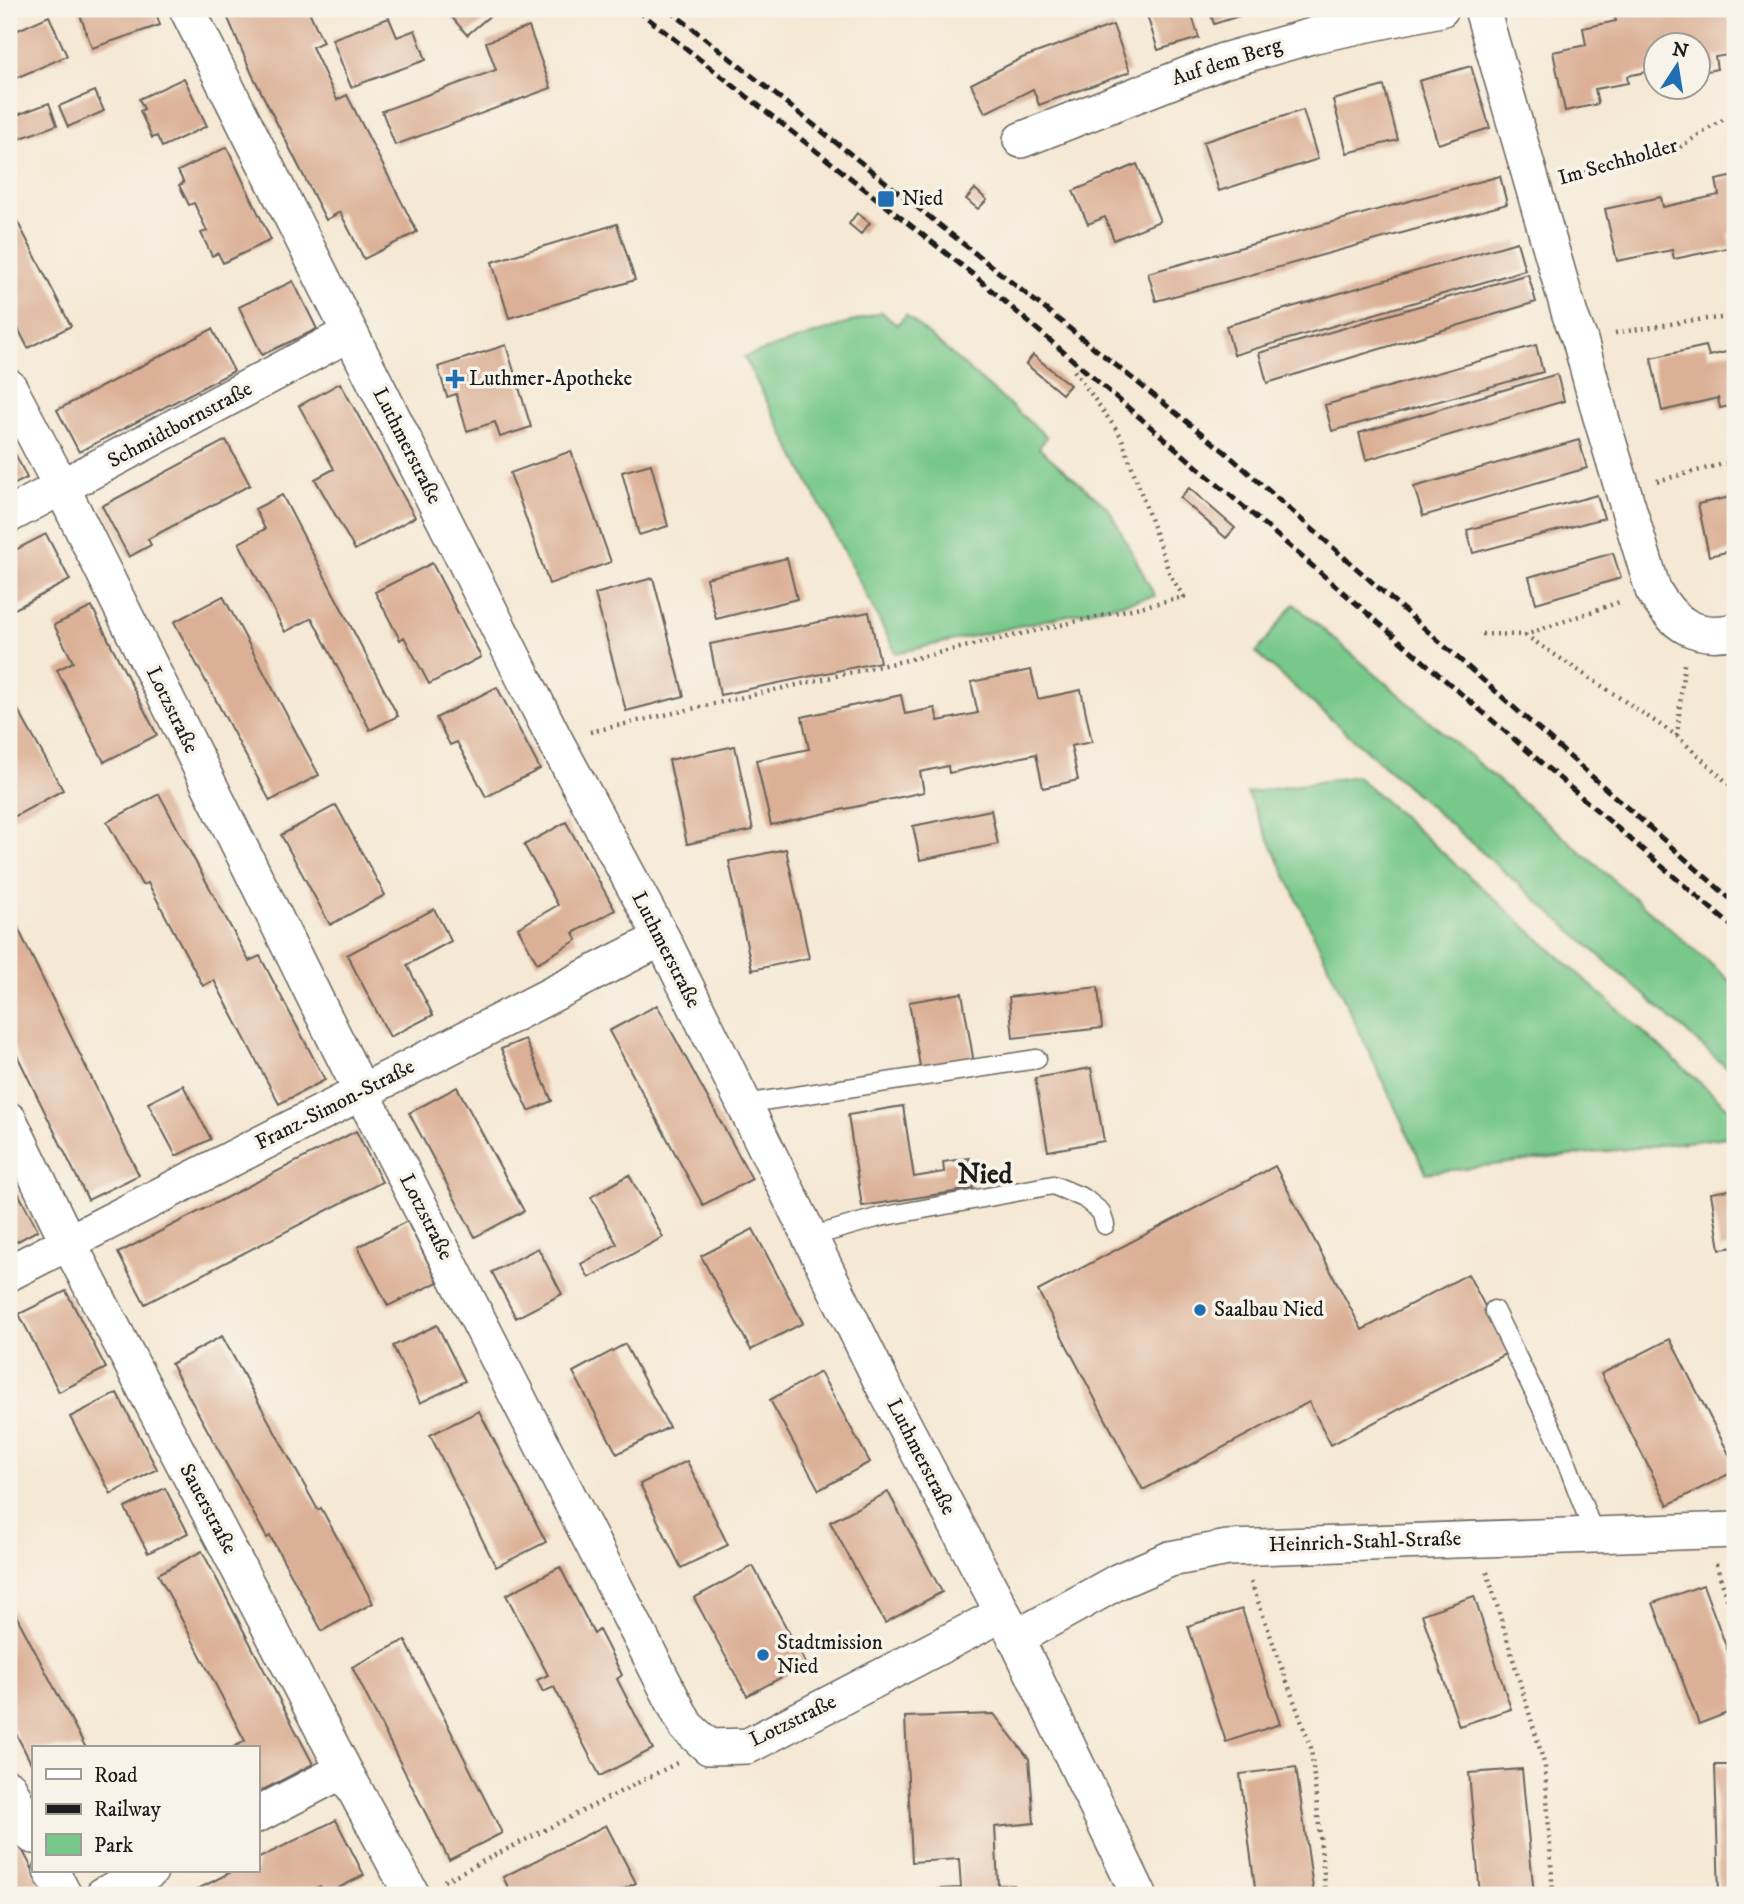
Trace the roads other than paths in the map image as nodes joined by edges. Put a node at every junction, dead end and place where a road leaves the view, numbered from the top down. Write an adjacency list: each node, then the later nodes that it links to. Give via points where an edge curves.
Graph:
1 (187, 9): 5 (street, Luthmerstraße)
2 (1441, 9): 4 (street, Auf dem Berg, via 1315,35 1223,61)
3 (1482, 9): 9 (street, Im Sechholder, via 1653,590 1666,613 1688,627 1703,633)
4 (1021, 141)
5 (350, 333): 7 (street, Schmidtbornstraße); 10 (street, Luthmerstraße, via 555,740)
6 (9, 387): 7 (street, Lotzstraße)
7 (62, 488): 8 (street, Schmidtbornstraße); 12 (street, Lotzstraße)
8 (9, 515)
9 (1735, 631)
10 (662, 939): 12 (street, Franz-Simon-Straße); 13 (street, Luthmerstraße)
11 (1037, 1059): 13 (lane)
12 (361, 1091): 17 (street, Franz-Simon-Straße); 22 (street, Lotzstraße, via 686,1726 709,1747 748,1746)
13 (744, 1104): 16 (street, Luthmerstraße)
14 (9, 1120): 17 (street, Sauerstraße)
15 (1105, 1224): 16 (lane, via 1101,1212 1084,1198 1053,1185 880,1217)
16 (810, 1237): 22 (street, Luthmerstraße)
17 (68, 1242): 18 (street, Franz-Simon-Straße); 23 (street, Sauerstraße)
18 (9, 1273)
19 (1494, 1310): 21 (lane, via 1560,1445)
20 (1720, 1530): 21 (street, Heinrich-Stahl-Straße)
21 (1594, 1534): 22 (street, Heinrich-Stahl-Straße, via 1238,1547 1170,1559)
22 (1009, 1626): 32 (street, Luthmerstraße)
23 (344, 1770): 25 (street); 29 (street, Sauerstraße)
24 (9, 1788): 26 (street)
25 (259, 1814)
26 (32, 1834)
27 (52, 1872): 30 (street)
28 (148, 1872): 31 (street)
29 (426, 1889)
30 (64, 1895)
31 (103, 1895)
32 (1139, 1895)

